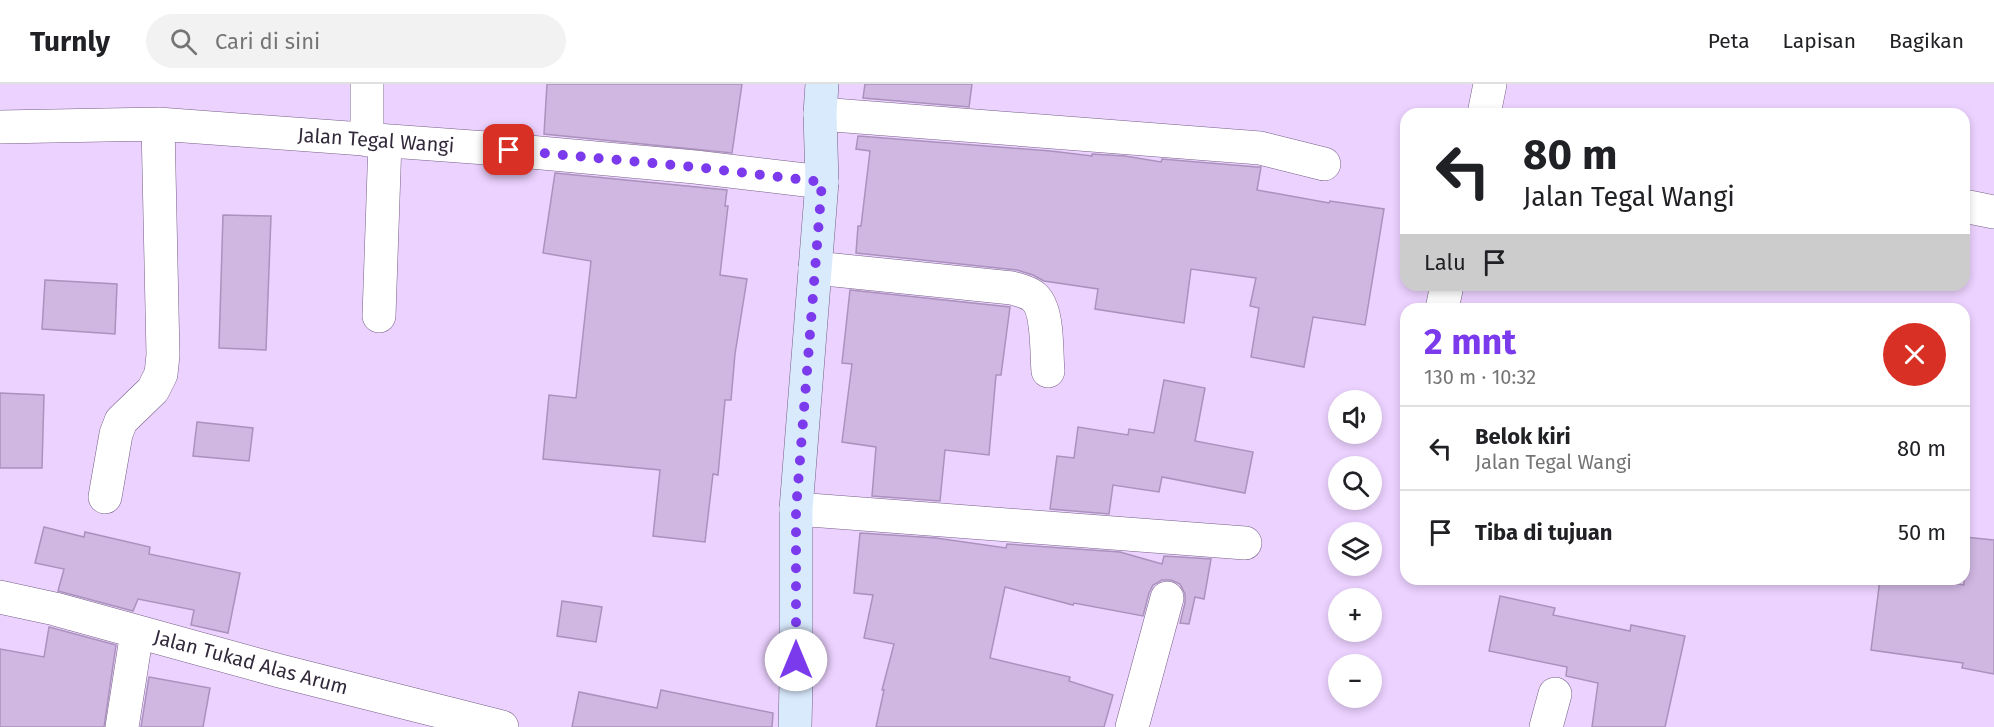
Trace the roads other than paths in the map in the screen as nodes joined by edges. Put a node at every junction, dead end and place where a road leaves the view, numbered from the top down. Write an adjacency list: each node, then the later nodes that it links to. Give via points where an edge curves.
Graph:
1 (367, 84): 7 (street)
2 (1490, 84): 4 (street)
3 (821, 99): 8 (street, via 1260,148); 9 (main road)
4 (1485, 108)
5 (158, 124): 6 (street, Jalan Tegal Wangi); 7 (street, Jalan Tegal Wangi); 15 (street, via 161,374 153,390 121,421)
6 (0, 127)
7 (376, 140): 9 (street, Jalan Tegal Wangi, via 695,167); 13 (street)
8 (1324, 164)
9 (822, 182): 12 (main road)
10 (1970, 207): 11 (street)
11 (1994, 212)
12 (815, 268): 14 (street, via 1022,291 1034,297 1044,316); 16 (main road)
13 (379, 316)
14 (1048, 371)
15 (105, 497)
16 (796, 510): 17 (street); 24 (main road)
17 (1245, 543)
18 (0, 597): 20 (street, Jalan Tukad Alas Arum)
19 (1167, 598): 25 (street)
20 (137, 632): 22 (street); 23 (street, Jalan Tukad Alas Arum)
21 (1555, 693): 26 (street)
22 (122, 727)
23 (502, 727)
24 (795, 727)
25 (1132, 727)
26 (1546, 727)

